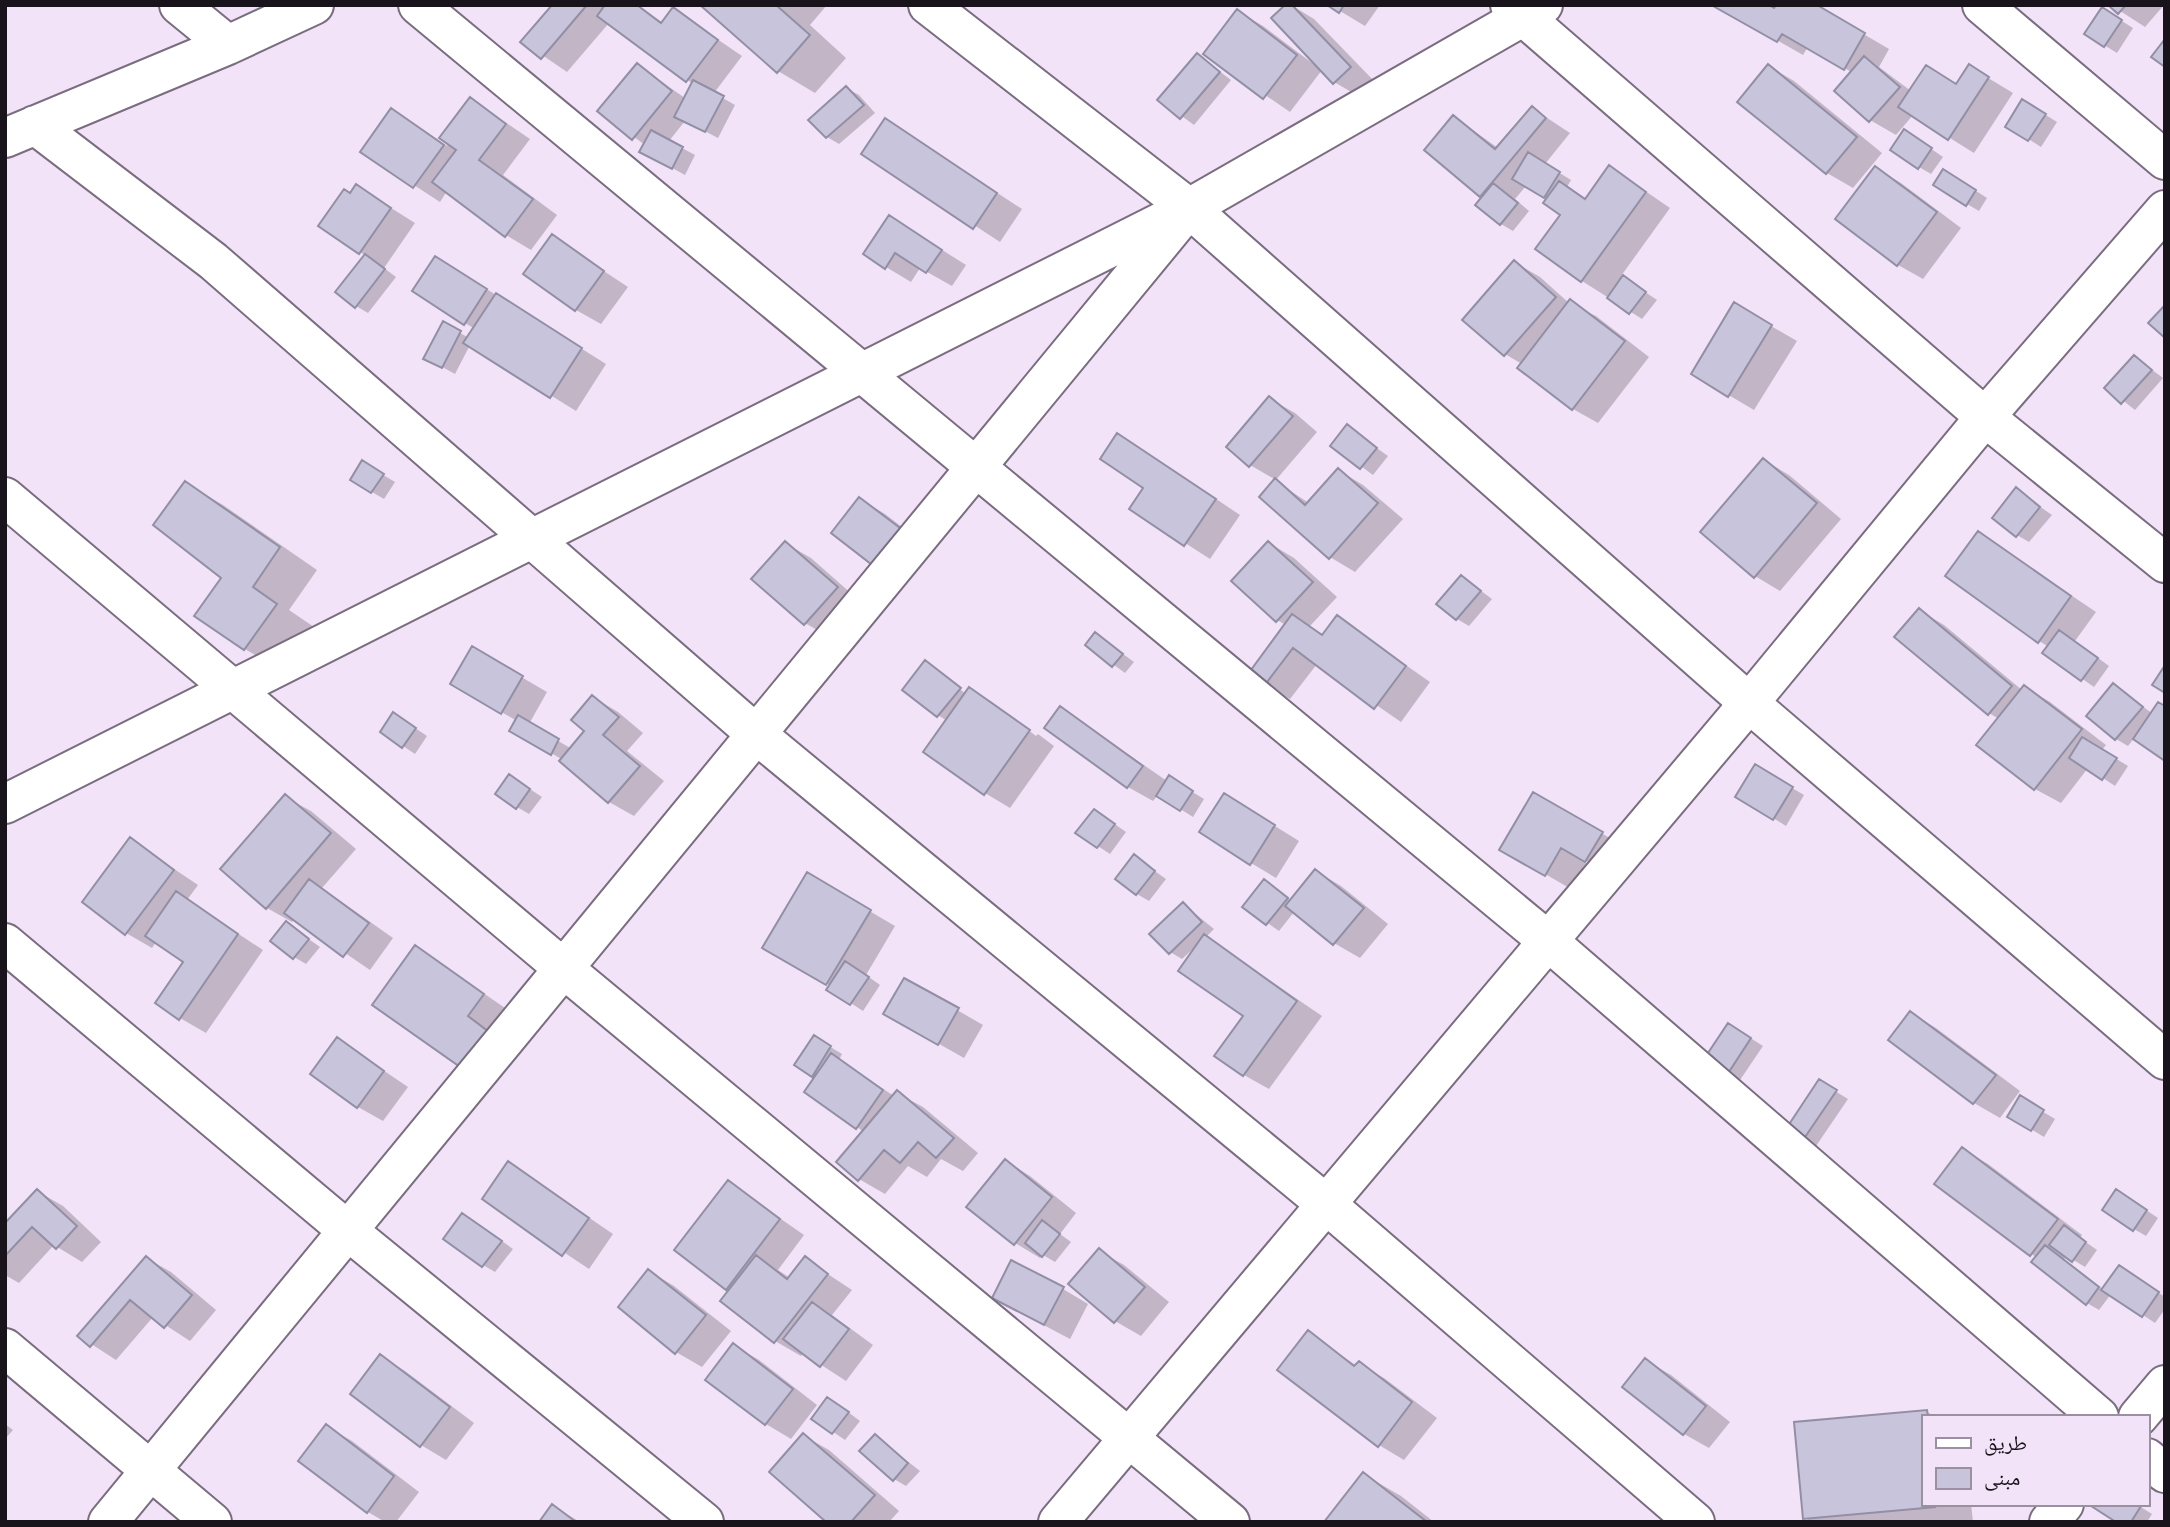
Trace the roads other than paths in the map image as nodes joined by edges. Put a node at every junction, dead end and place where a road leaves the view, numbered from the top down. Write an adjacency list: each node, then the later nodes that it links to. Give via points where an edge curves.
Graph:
1 (179, 5): 7 (street)
2 (314, 5): 7 (street)
3 (418, 5): 12 (street)
4 (928, 5): 10 (street)
5 (1982, 5): 9 (street)
6 (1525, 9): 10 (street); 13 (street)
7 (228, 45): 8 (street)
8 (20, 131): 16 (street, via 213,261)
9 (2165, 160)
10 (1189, 208): 12 (street); 14 (street); 19 (street)
11 (2165, 210): 13 (street)
12 (860, 373): 14 (street); 16 (street)
13 (1985, 417): 17 (street); 19 (street)
14 (974, 468): 20 (street); 22 (street)
15 (5, 497): 18 (street)
16 (531, 539): 18 (street); 20 (street)
17 (2165, 564)
18 (233, 690): 21 (street); 24 (street)
19 (1749, 703): 22 (street); 25 (street)
20 (756, 734): 24 (street); 26 (street)
21 (5, 804)
22 (1548, 942): 26 (street); 30 (street)
23 (5, 943): 27 (street)
24 (563, 968): 27 (street); 32 (street)
25 (2165, 1060)
26 (1326, 1204): 32 (street); 42 (street)
27 (348, 1230): 34 (street); 39 (street)
28 (5, 1348): 34 (street)
29 (2165, 1385): 31 (street)
30 (2097, 1415)
31 (2140, 1415)
32 (1130, 1436): 40 (street); 41 (street)
33 (2149, 1460): 35 (street)
34 (150, 1471): 37 (street); 38 (street)
35 (2165, 1473)
36 (2062, 1506): 43 (street)
37 (108, 1522)
38 (212, 1522)
39 (704, 1522)
40 (1058, 1522)
41 (1230, 1522)
42 (1695, 1522)
43 (2049, 1522)

